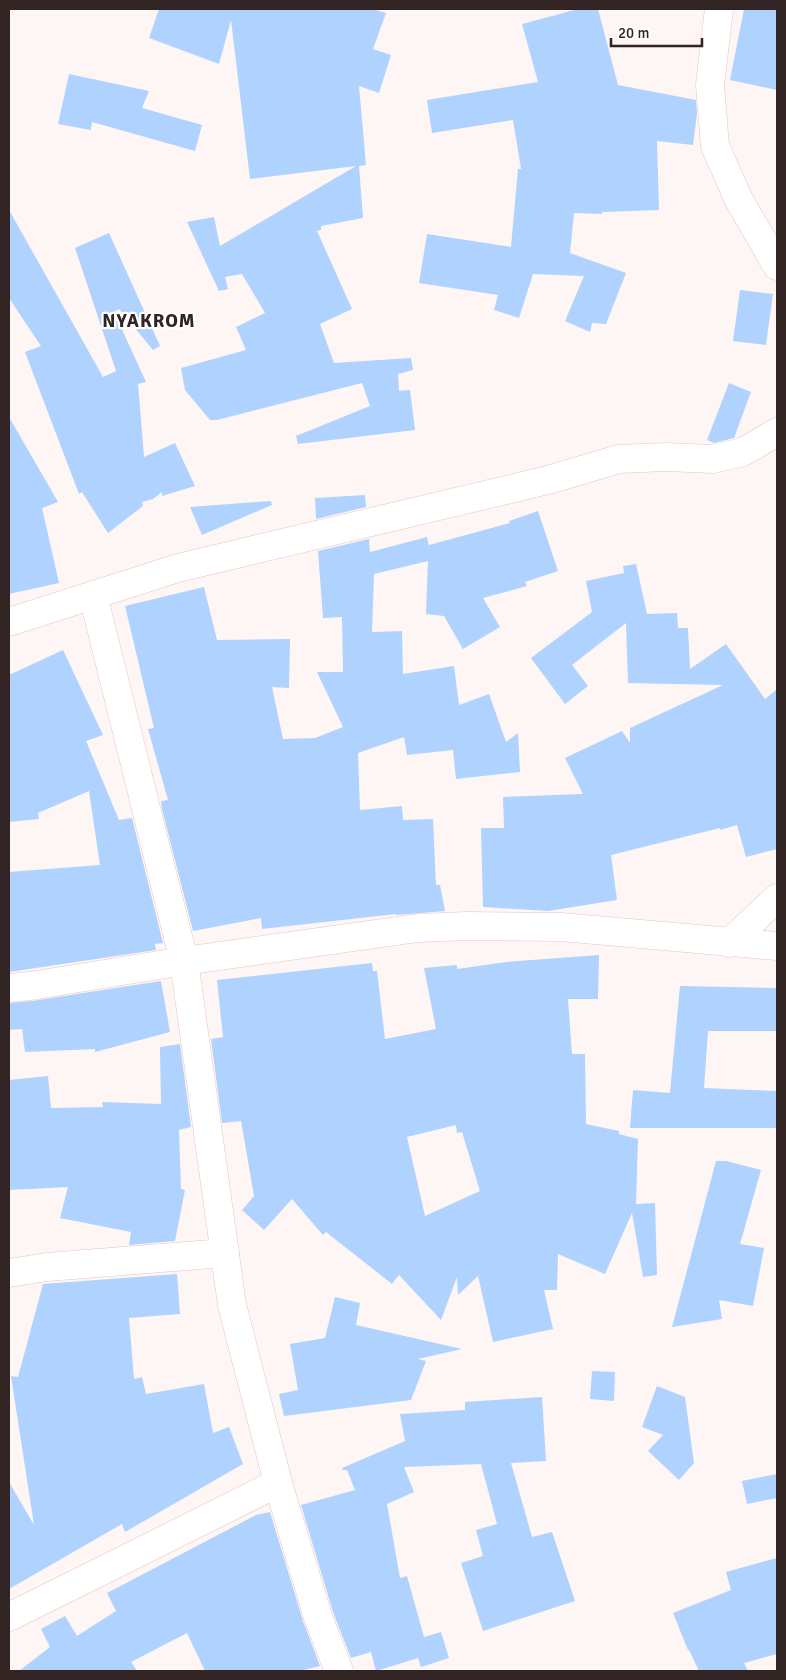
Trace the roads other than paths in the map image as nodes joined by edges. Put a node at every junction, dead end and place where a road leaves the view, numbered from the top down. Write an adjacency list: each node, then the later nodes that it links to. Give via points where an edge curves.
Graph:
1 (718, 9): 2 (street, via 710,85 715,146 740,200)
2 (777, 266)
3 (777, 432): 4 (street, via 744,452 713,459 619,459 548,480 178,568)
4 (93, 595): 5 (street); 9 (street)
5 (9, 622)
6 (777, 898): 7 (street)
7 (729, 943): 8 (street); 9 (street, via 561,927 467,926 418,928)
8 (777, 946)
9 (184, 961): 10 (street); 11 (street)
10 (9, 988)
11 (225, 1253): 12 (street); 13 (street, via 232,1305)
12 (9, 1273)
13 (278, 1483): 14 (street); 15 (street, via 318,1617)
14 (9, 1617)
15 (339, 1671)

